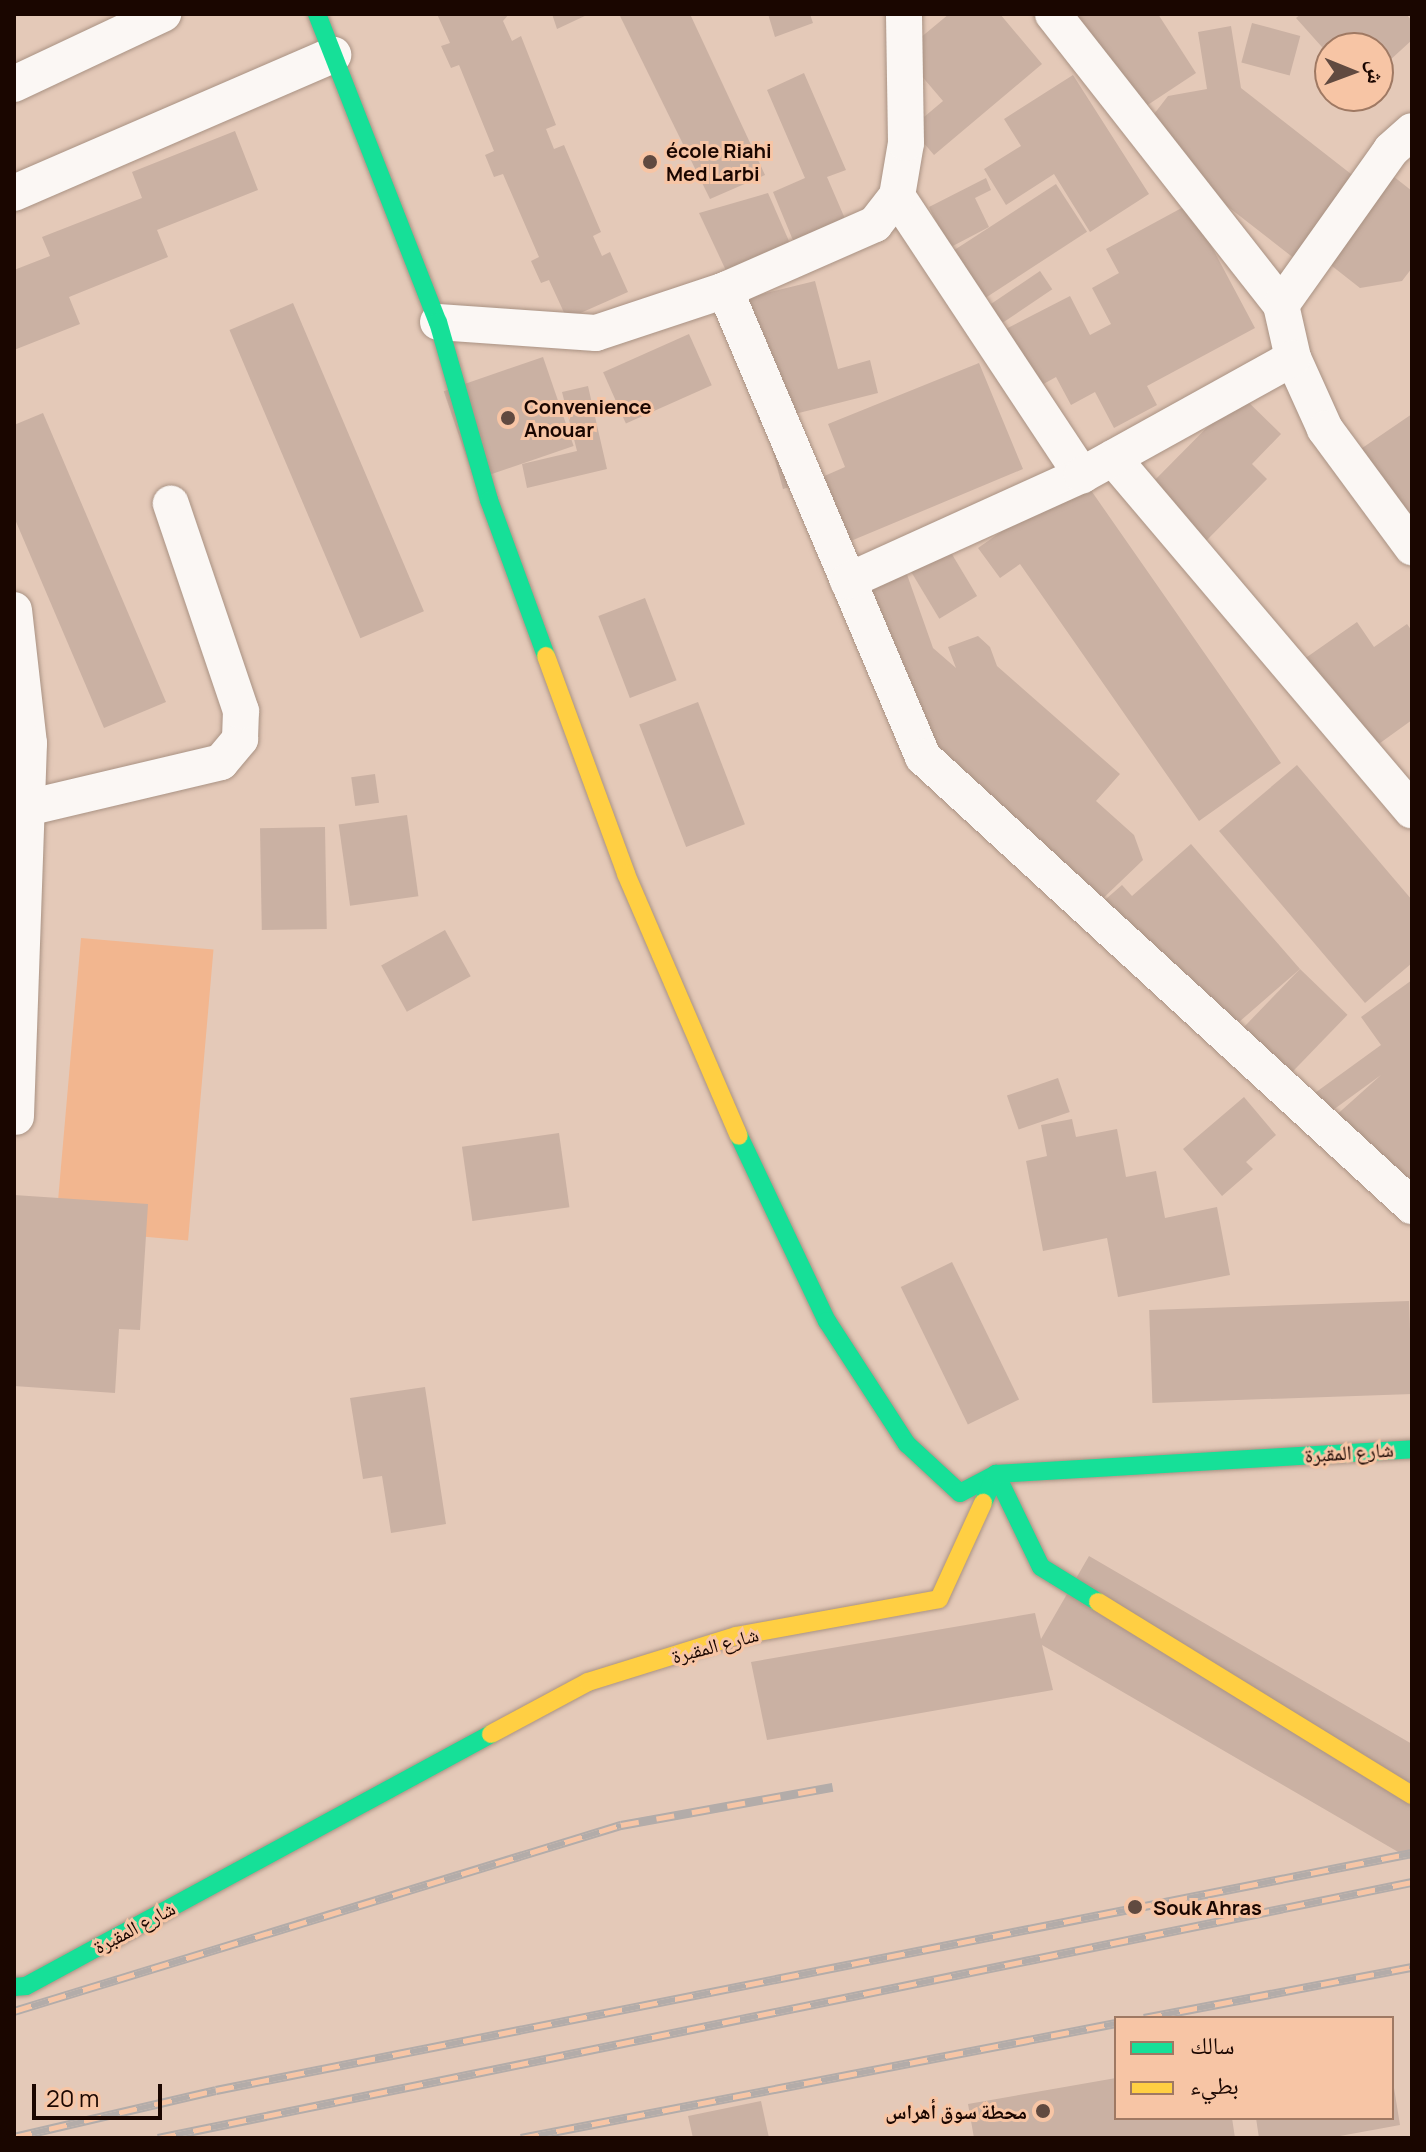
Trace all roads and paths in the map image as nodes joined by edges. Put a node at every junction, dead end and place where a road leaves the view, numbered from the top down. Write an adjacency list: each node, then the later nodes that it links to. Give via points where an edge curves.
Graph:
1 (163, 14): 6 (street)
2 (317, 14): 5 (street)
3 (904, 14): 9 (street, via 906,143)
4 (1053, 14): 11 (street)
5 (333, 55): 8 (street); 12 (street)
6 (14, 84)
7 (1412, 131): 11 (street, via 1391,150)
8 (14, 193)
9 (897, 196): 10 (street, via 875,224); 14 (street)
10 (725, 290): 12 (street, via 596,333); 17 (street)
11 (1281, 305): 13 (street)
12 (438, 322): 25 (street, via 489,500 626,874 761,1188 827,1321 907,1444 960,1493)
13 (1293, 358): 14 (street); 16 (street, via 1325,429)
14 (1098, 467): 17 (street); 21 (street)
15 (171, 504): 20 (street, via 241,711 240,739 221,762)
16 (1412, 547)
17 (848, 581): 23 (street, via 923,757)
18 (14, 610): 19 (street)
19 (22, 744): 20 (street)
20 (27, 808): 22 (street)
21 (1412, 810)
22 (16, 1117)
23 (1412, 1206)
24 (1412, 1449): 25 (street, شارع المقبرة)
25 (996, 1474): 26 (street, via 1041,1567); 27 (street, شارع المقبرة, via 939,1599 736,1636 588,1682 26,1986)
26 (1412, 1795)
27 (14, 1987)

